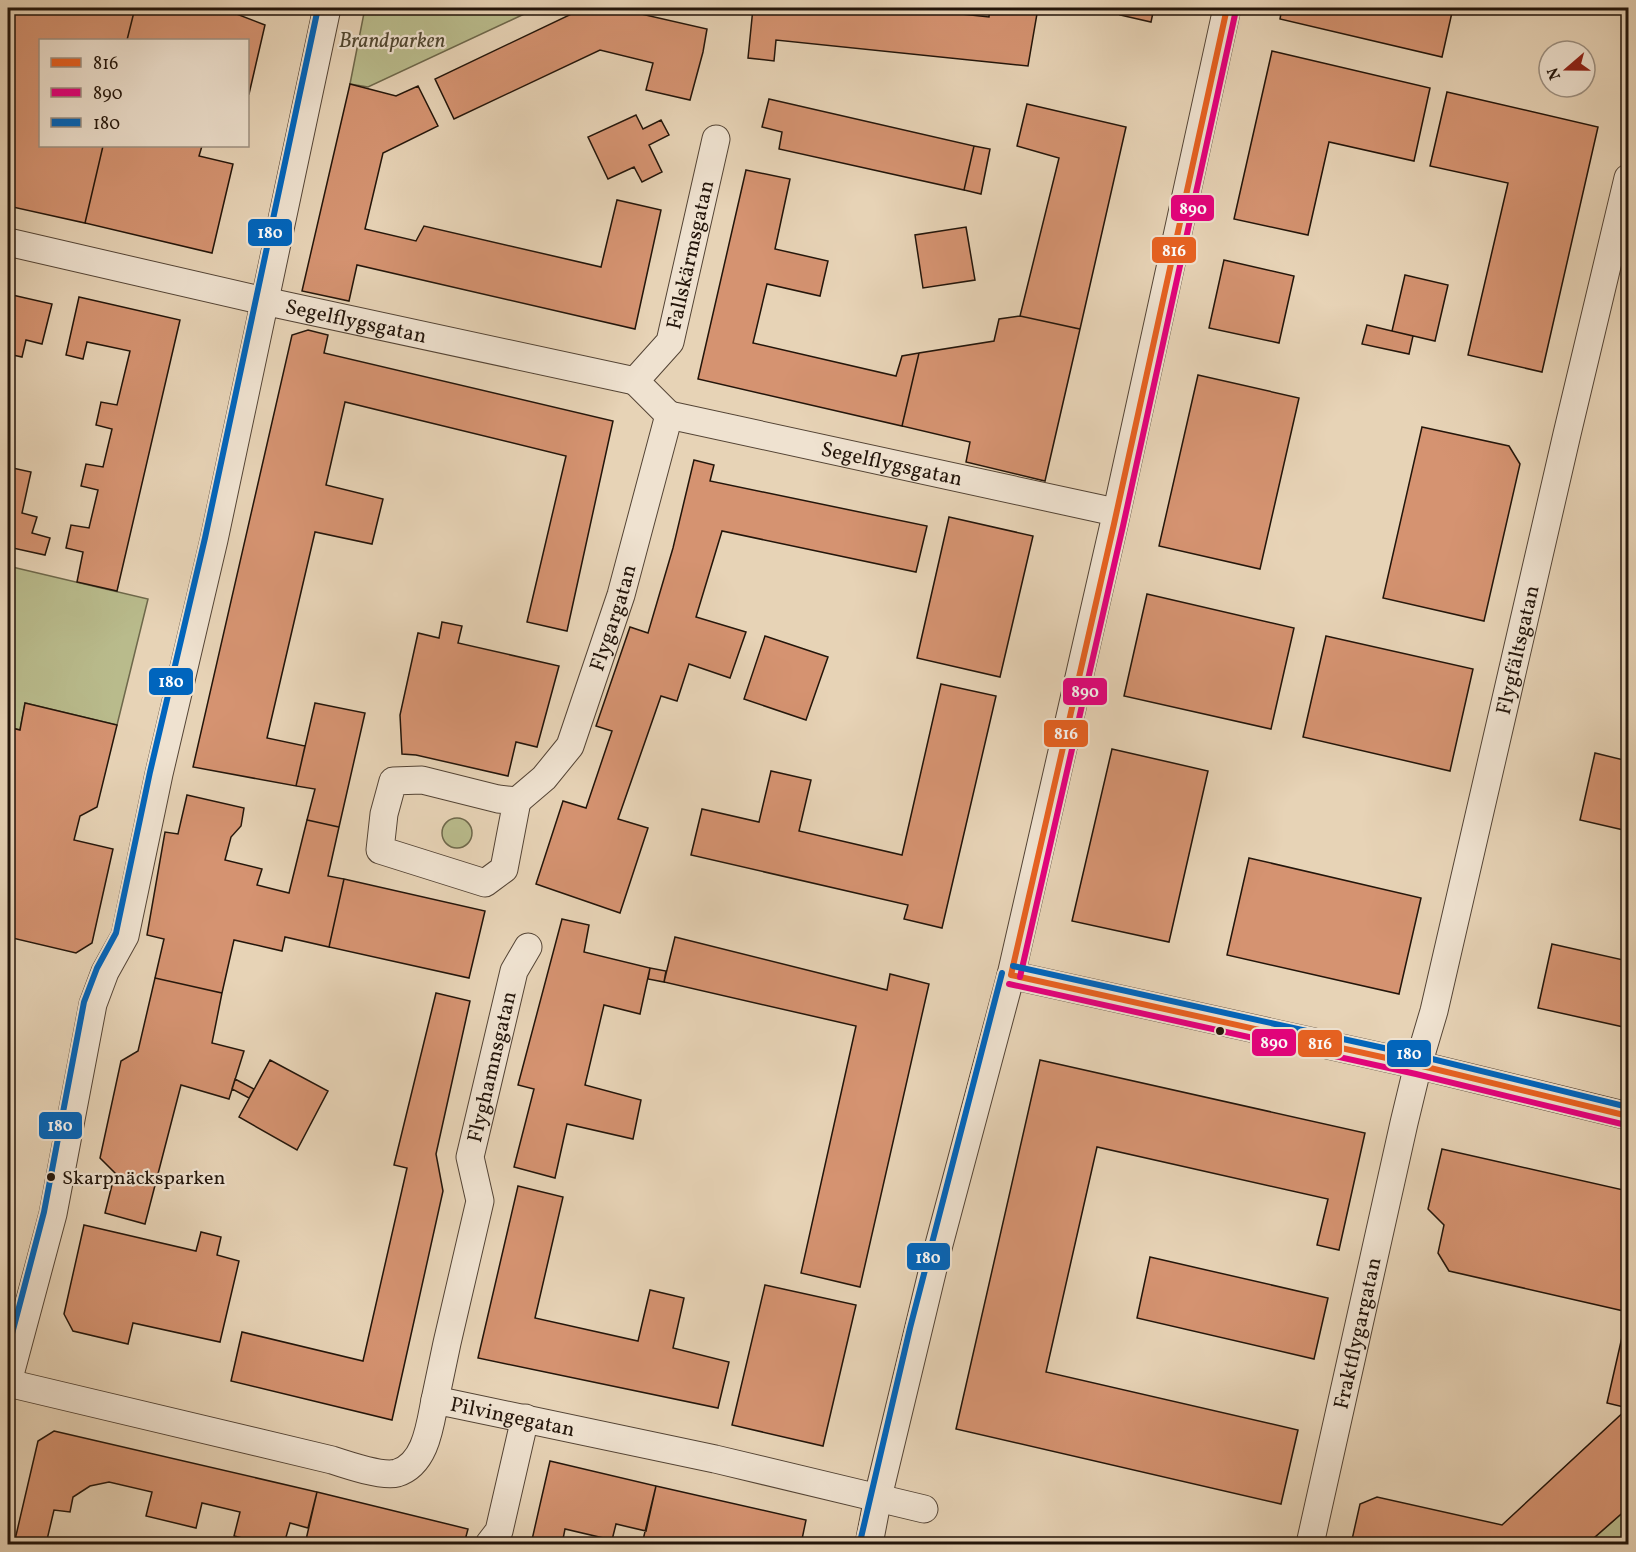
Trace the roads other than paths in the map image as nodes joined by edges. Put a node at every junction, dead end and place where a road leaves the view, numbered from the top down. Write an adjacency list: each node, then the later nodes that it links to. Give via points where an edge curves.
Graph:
1 (327, 8): 6 (street)
2 (1227, 8): 9 (street)
3 (716, 139): 7 (street, Fallskärmsgatan, via 670,342)
4 (1629, 178): 13 (street, Flygfältsgatan, via 1434,1011)
5 (8, 242): 6 (street, Segelflygsgatan)
6 (264, 301): 7 (street, Segelflygsgatan); 16 (street, via 125,936 93,1004 53,1214)
7 (635, 381): 8 (street)
8 (669, 415): 9 (street, Segelflygsgatan); 10 (street, Flygargatan, via 621,595 570,746 544,778)
9 (1116, 512): 12 (street)
10 (517, 801): 10 (street, via 498,800 422,780 393,781 380,850 485,883 504,869)
11 (528, 947): 17 (street, Flyghamnsgatan, via 514,971 470,1157 480,1201)
12 (1011, 975): 13 (street); 19 (street, via 937,1252)
13 (1418, 1065): 14 (street); 15 (street, Flygfältsgatan)
14 (1629, 1116)
15 (1404, 1123): 23 (street, Fraktflygargatan)
16 (8, 1382): 17 (street, Pilvingegatan, via 366,1470 396,1473 413,1463 427,1439)
17 (435, 1400): 18 (street, Pilvingegatan)
18 (525, 1418): 19 (street, Pilvingegatan); 21 (street, via 499,1531)
19 (878, 1497): 20 (street, Pilvingegatan); 22 (street)
20 (924, 1509)
21 (489, 1545)
22 (869, 1545)
23 (1310, 1545)

